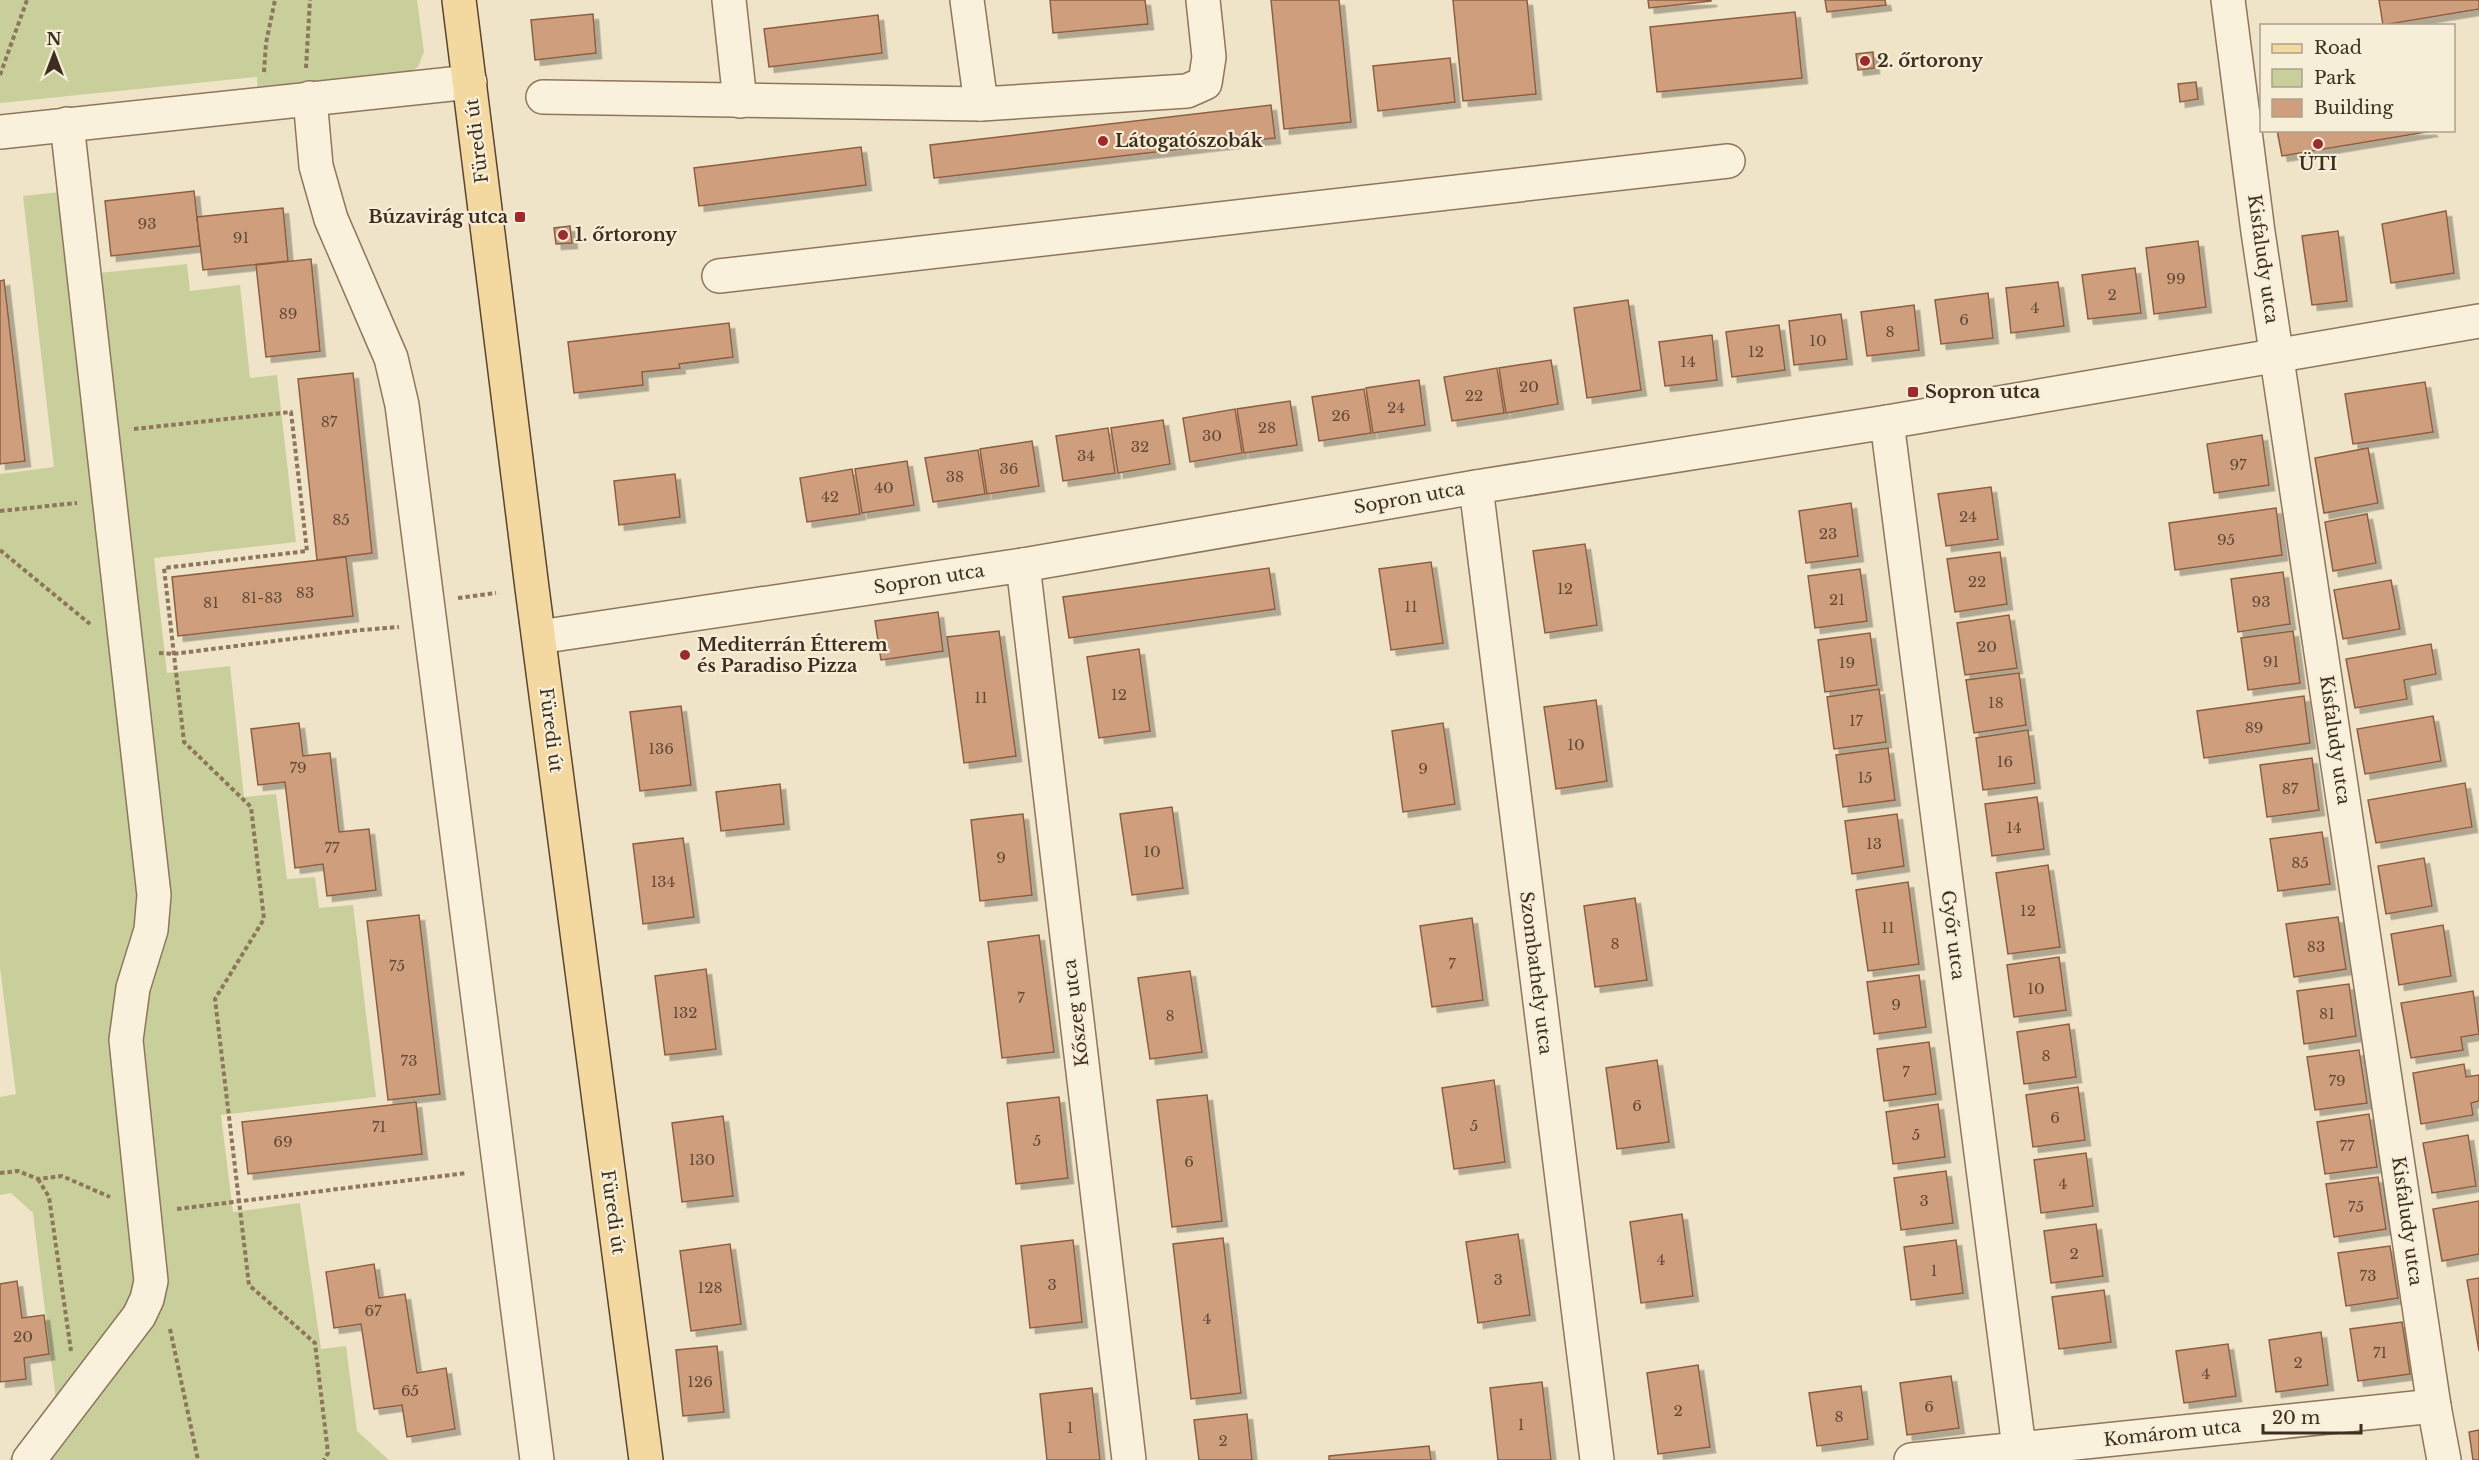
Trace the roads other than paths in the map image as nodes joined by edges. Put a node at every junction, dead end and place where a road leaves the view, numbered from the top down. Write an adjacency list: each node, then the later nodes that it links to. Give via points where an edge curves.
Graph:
1 (459, 0): 6 (main road, Füredi út)
2 (729, 0): 9 (street)
3 (967, 0): 10 (street)
4 (1203, 0): 10 (street, via 1209,57 1205,83 1187,91)
5 (2229, 10): 16 (street, Kisfaludy utca)
6 (470, 82): 8 (street); 20 (main road, Füredi út)
7 (543, 97): 9 (street)
8 (310, 98): 11 (street); 24 (street, via 316,166 331,219 391,358 402,405)
9 (740, 101): 10 (street)
10 (981, 104)
11 (67, 124): 12 (street); 23 (street, via 154,895 151,930 134,988 126,1040 151,1281 139,1316)
12 (0, 132)
13 (1728, 161): 14 (street)
14 (719, 276)
15 (2479, 321): 16 (street, Sopron utca)
16 (2277, 354): 17 (street, Sopron utca); 21 (street, Kisfaludy utca)
17 (1887, 422): 18 (street, Sopron utca); 22 (street, Győr utca)
18 (1476, 487): 19 (street, Sopron utca); 27 (street, Szombathely utca)
19 (1023, 565): 20 (street, Sopron utca); 26 (street, Kőszeg utca)
20 (539, 638): 25 (main road, Füredi út)
21 (2434, 1406): 22 (street, Komárom utca); 29 (street, Kisfaludy utca)
22 (2019, 1448): 28 (street, Komárom utca)
23 (29, 1460)
24 (537, 1460)
25 (646, 1460)
26 (1129, 1460)
27 (1597, 1460)
28 (1911, 1460)
29 (2444, 1460)

